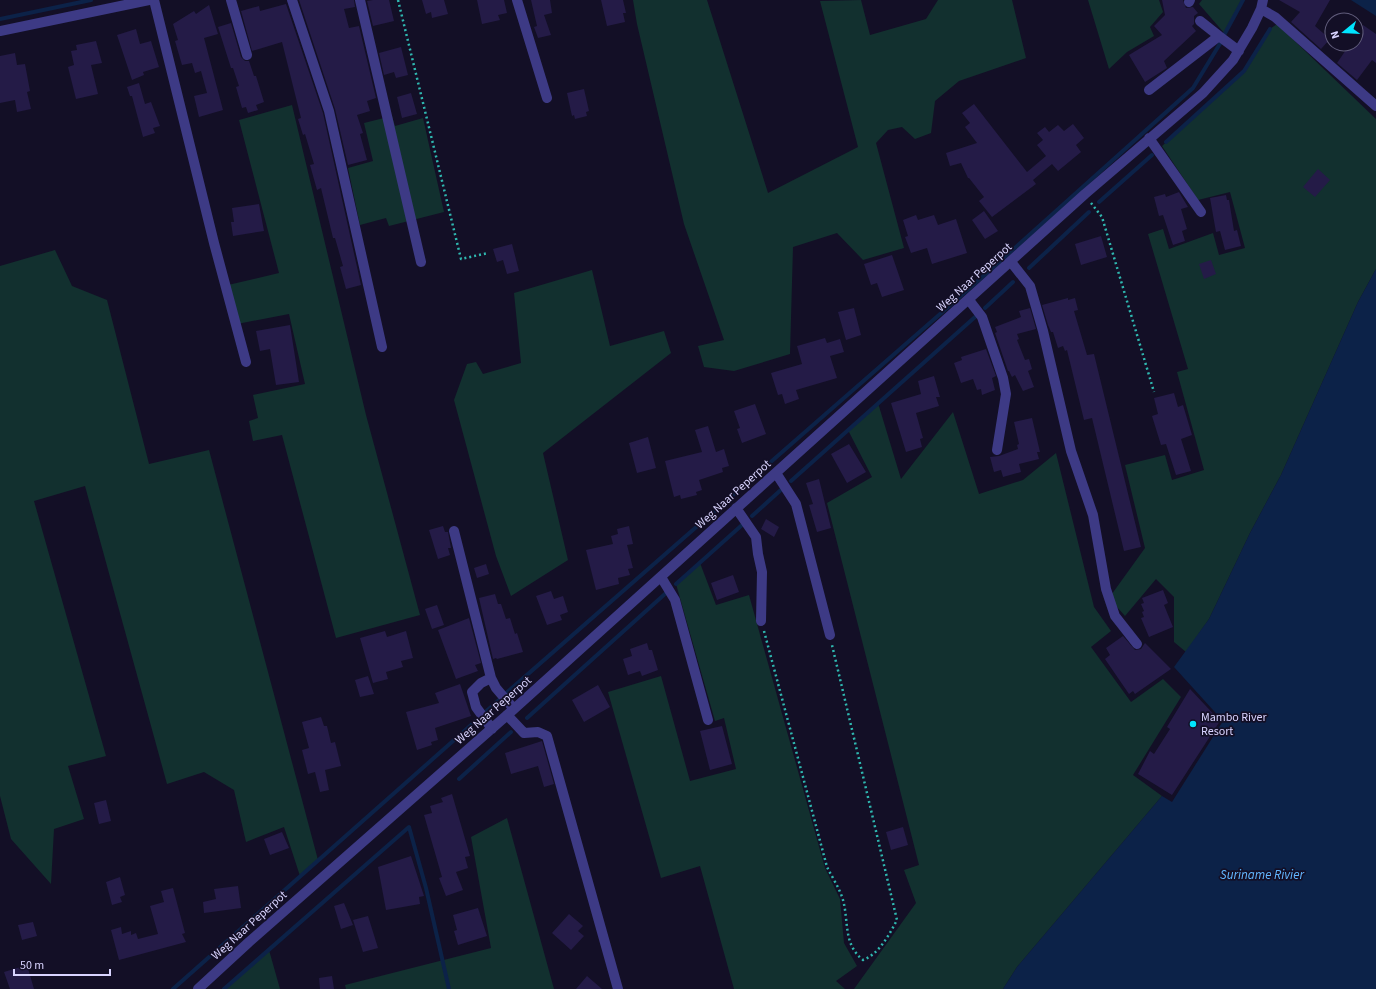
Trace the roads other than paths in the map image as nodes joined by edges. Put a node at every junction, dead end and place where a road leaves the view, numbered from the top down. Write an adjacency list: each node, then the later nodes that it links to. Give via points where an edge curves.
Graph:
1 (149, 0): 9 (street)
2 (154, 0): 22 (street)
3 (231, 0): 12 (street)
4 (292, 0): 21 (street, via 329,111)
5 (360, 0): 18 (street)
6 (517, 0): 14 (street)
7 (1262, 4): 11 (street, Weg Naar Peperpot); 15 (street)
8 (1200, 21): 10 (street)
9 (0, 31)
10 (1219, 36): 11 (street); 13 (street)
11 (1239, 51): 16 (street, Weg Naar Peperpot, via 1203,93)
12 (248, 54)
13 (1149, 90)
14 (547, 98)
15 (1376, 106)
16 (1149, 138): 17 (street); 19 (street, Weg Naar Peperpot)
17 (1201, 212)
18 (421, 262)
19 (1011, 262): 20 (street, Weg Naar Peperpot); 30 (street, via 1030,286 1071,451 1093,515 1106,589 1115,616)
20 (969, 300): 23 (street, via 982,317 1006,394); 24 (street, Weg Naar Peperpot)
21 (382, 347)
22 (246, 362)
23 (997, 450)
24 (776, 473): 25 (street, Weg Naar Peperpot); 29 (street, via 796,504)
25 (736, 508): 27 (street, Weg Naar Peperpot); 28 (street, via 756,537 762,572)
26 (454, 531): 31 (street)
27 (661, 577): 32 (street, Weg Naar Peperpot); 33 (street, via 675,600)
28 (761, 621)
29 (830, 634)
30 (1137, 644)
31 (491, 678): 32 (street); 34 (street, via 472,692 476,707)
32 (510, 712): 34 (street, Weg Naar Peperpot); 36 (street, via 524,733 538,732 547,736)
33 (708, 720)
34 (492, 729): 35 (street, Weg Naar Peperpot)
35 (198, 989)
36 (618, 989)

